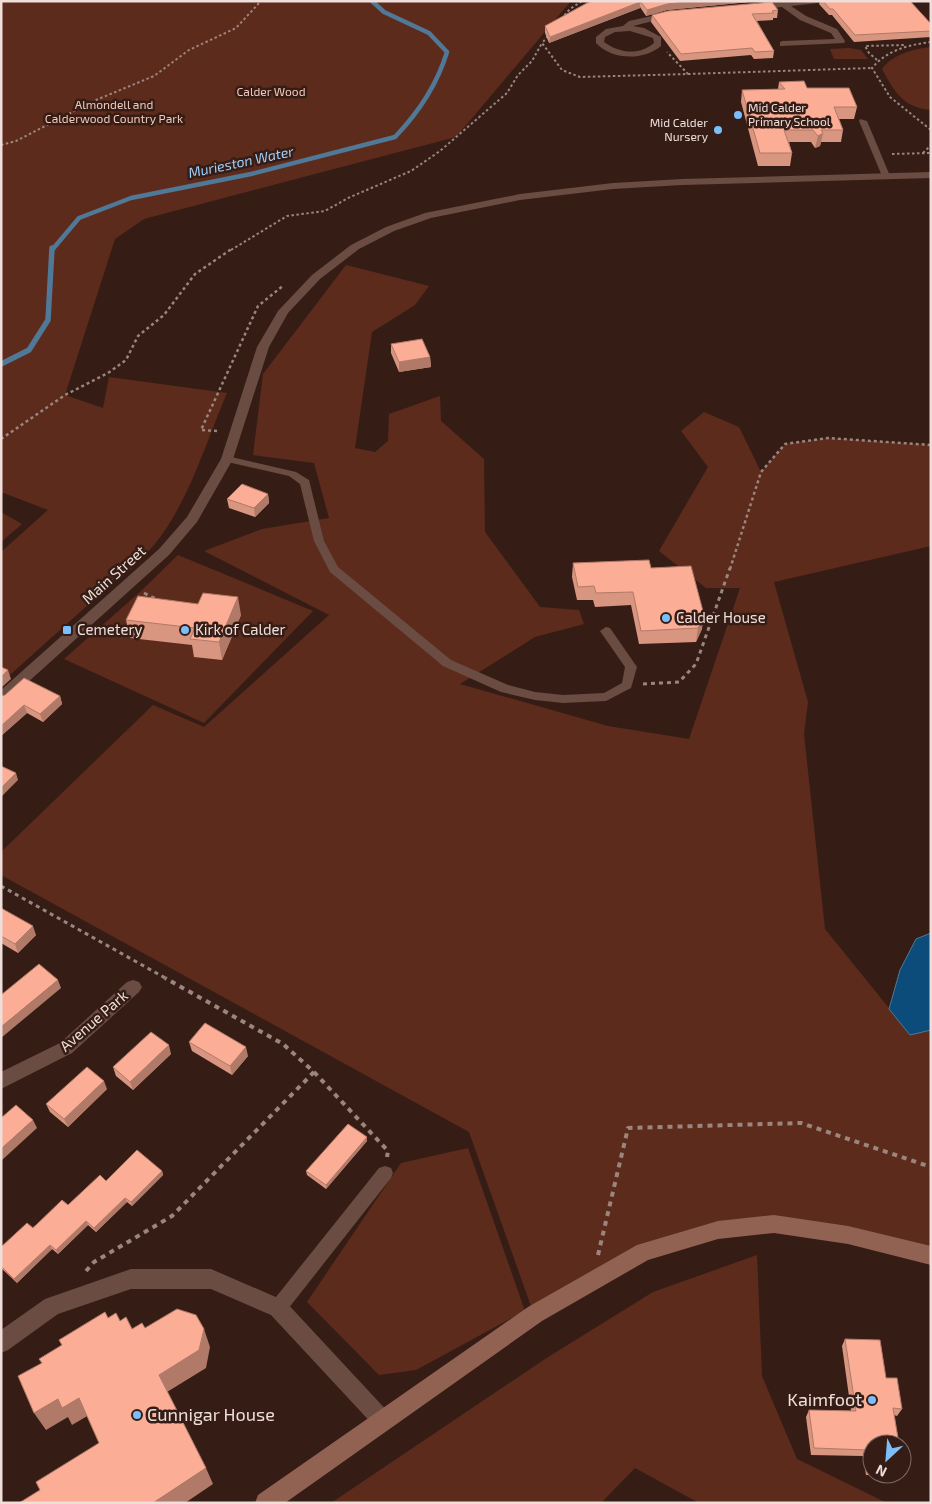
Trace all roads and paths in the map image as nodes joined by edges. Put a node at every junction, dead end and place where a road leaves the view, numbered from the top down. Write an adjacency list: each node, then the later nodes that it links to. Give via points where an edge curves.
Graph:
1 (261, 1): 16 (path, via 236,28 189,50 154,76 96,100 16,141)
2 (818, 1): 3 (street)
3 (782, 4): 4 (street); 9 (street, via 803,18 834,31 841,40)
4 (744, 8)
5 (677, 14): 6 (street, via 648,18)
6 (625, 28): 6 (street, via 652,33 658,44 655,48 634,54 612,51 600,43 599,39 607,32)
7 (931, 42): 10 (path)
8 (542, 43): 23 (path, via 508,93 440,151 411,171 325,210 288,216 241,243 195,274 164,315 138,336 126,360 65,395)
9 (783, 44)
10 (906, 45): 11 (path); 11 (path, via 865,46)
11 (877, 60): 12 (path)
12 (872, 68): 13 (path); 15 (path, via 880,87 894,102)
13 (688, 74)
14 (863, 121): 20 (lane)
15 (931, 130)
16 (1, 145)
17 (931, 145): 18 (path)
18 (924, 152)
19 (931, 174): 20 (street, Main Street)
20 (886, 176): 22 (street, Main Street, via 613,186 472,205 390,229 355,247 323,271 283,311 263,347)
21 (286, 283): 22 (path, via 258,306 201,430)
22 (236, 432): 25 (street, Main Street)
23 (1, 439)
24 (931, 445): 29 (path, via 828,438 784,444 761,472 696,664 679,682)
25 (227, 459): 26 (street, Main Street, via 192,519 164,552); 29 (lane, via 292,474 305,482 319,541 334,569 447,663 505,689 535,696 563,699 606,697)
26 (112, 600): 27 (path, via 141,592); 30 (street, Main Street)
27 (158, 600)
28 (606, 631): 29 (lane, via 631,667)
29 (627, 686)
30 (1, 698)
31 (1, 886): 33 (path, via 283,1044)
32 (133, 987): 34 (street, Avenue Park, via 66,1048)
33 (314, 1072): 36 (path, via 388,1152); 38 (path, via 172,1216 94,1262)
34 (1, 1081)
35 (931, 1168): 39 (path, via 801,1123 628,1128)
36 (385, 1172): 40 (lane)
37 (931, 1256): 39 (main road, via 848,1235 774,1224 718,1230 644,1252)
38 (82, 1275)
39 (592, 1282): 42 (main road, via 535,1314)
40 (278, 1308): 41 (street, via 212,1279 131,1279 52,1306); 42 (street)
41 (1, 1343)
42 (383, 1421): 43 (main road)
43 (266, 1503)

